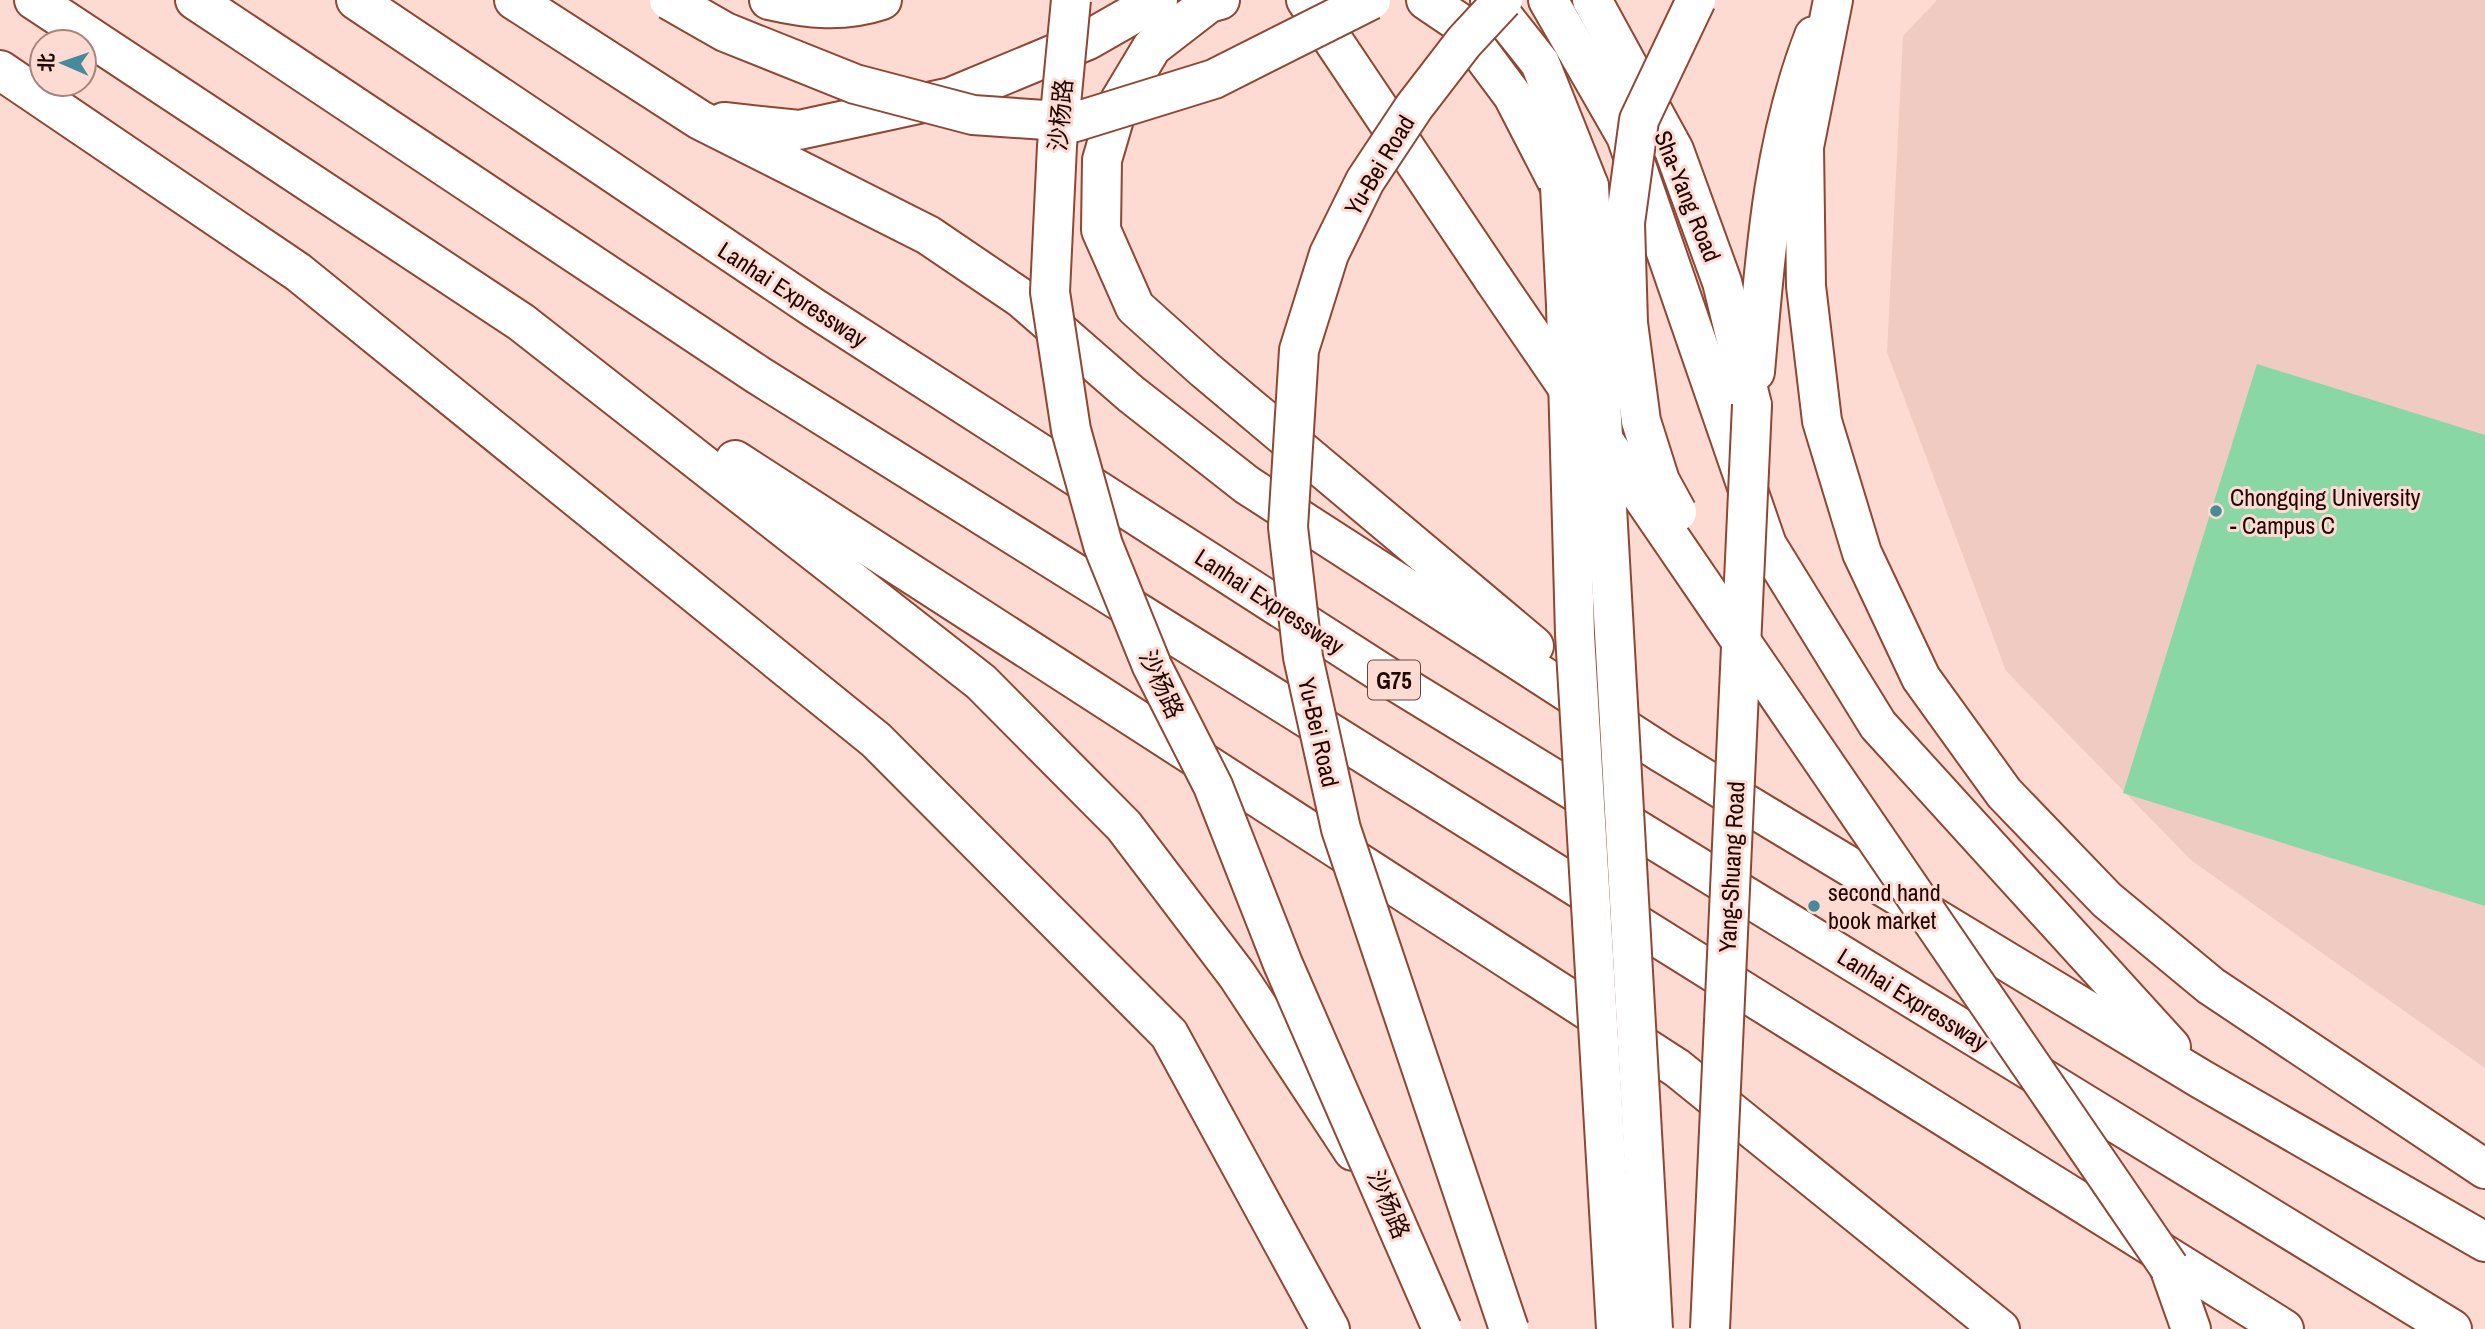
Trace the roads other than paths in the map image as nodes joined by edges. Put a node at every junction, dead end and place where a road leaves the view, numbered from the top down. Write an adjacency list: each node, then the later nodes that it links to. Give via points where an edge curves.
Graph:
1 (34, 0): 23 (main road)
2 (195, 0): 43 (main road, via 758,375)
3 (356, 0): 44 (main road, Lanhai Expressway / G75, via 814,308 1388,677)
4 (514, 0): 21 (main road)
5 (669, 0): 12 (main road, bridge, via 724,32 855,84 973,115 1075,122 1214,79)
6 (769, 0): 7 (main road, via 804,8 858,8)
7 (882, 0)
8 (1071, 0): 29 (main road, 沙杨路, bridge, via 1050,292 1071,430 1103,545 1152,666 1213,786 1283,964)
9 (1158, 0): 21 (main road, via 1088,40 951,97 799,130)
10 (1220, 0): 26 (main road, via 1209,3 1152,47 1119,102 1102,160 1101,230 1135,307)
11 (1306, 0): 25 (main road, bridge)
12 (1371, 0)
13 (1426, 0): 22 (main road, via 1457,21)
14 (1490, 0): 22 (main road, via 1540,64)
15 (1503, 0): 36 (main road, Yu-Bei Road, bridge, via 1464,41 1414,107 1365,181 1329,254 1299,350 1288,527 1303,657 1341,829)
16 (1548, 0): 27 (main road, via 1626,136 1767,545 1878,725)
17 (1592, 0): 24 (main road, Sha-Yang Road, via 1674,150 1722,282)
18 (1696, 0): 25 (main road, bridge, via 1639,120 1625,223 1628,323 1641,421 1660,481)
19 (1831, 0): 24 (main road, via 1800,71 1780,147); 28 (main road, via 1804,148 1806,286 1822,421 1862,553 1922,678 2004,793 2107,900 2211,986)
20 (0, 70): 34 (main road, via 298,272 876,740 1169,1034)
21 (700, 120): 26 (main road, via 928,235 1021,298 1131,394 1247,485)
22 (1574, 187): 37 (main road, bridge, via 1566,305 1575,634); 38 (main road, bridge)
23 (521, 323): 29 (main road, bridge, via 981,682 1124,826 1237,975); 33 (main road, via 1677,1068)
24 (1752, 405): 31 (main road, Yang-Shuang Road, bridge)
25 (1767, 677): 32 (main road, bridge)
26 (1662, 753): 27 (main road)
27 (2201, 1079): 30 (main road)
28 (2485, 1169)
29 (1391, 1209): 35 (main road, 沙杨路, bridge)
30 (2485, 1242)
31 (1714, 1248): 39 (main road, Yang-Shuang Road, bridge); 40 (main road, bridge)
32 (2169, 1267): 41 (main road); 42 (main road)
33 (1991, 1321)
34 (1330, 1329)
35 (1442, 1329)
36 (1509, 1329)
37 (1616, 1329)
38 (1653, 1329)
39 (1710, 1329)
40 (1722, 1329)
41 (2191, 1329)
42 (2234, 1329)
43 (2284, 1329)
44 (2452, 1329)

